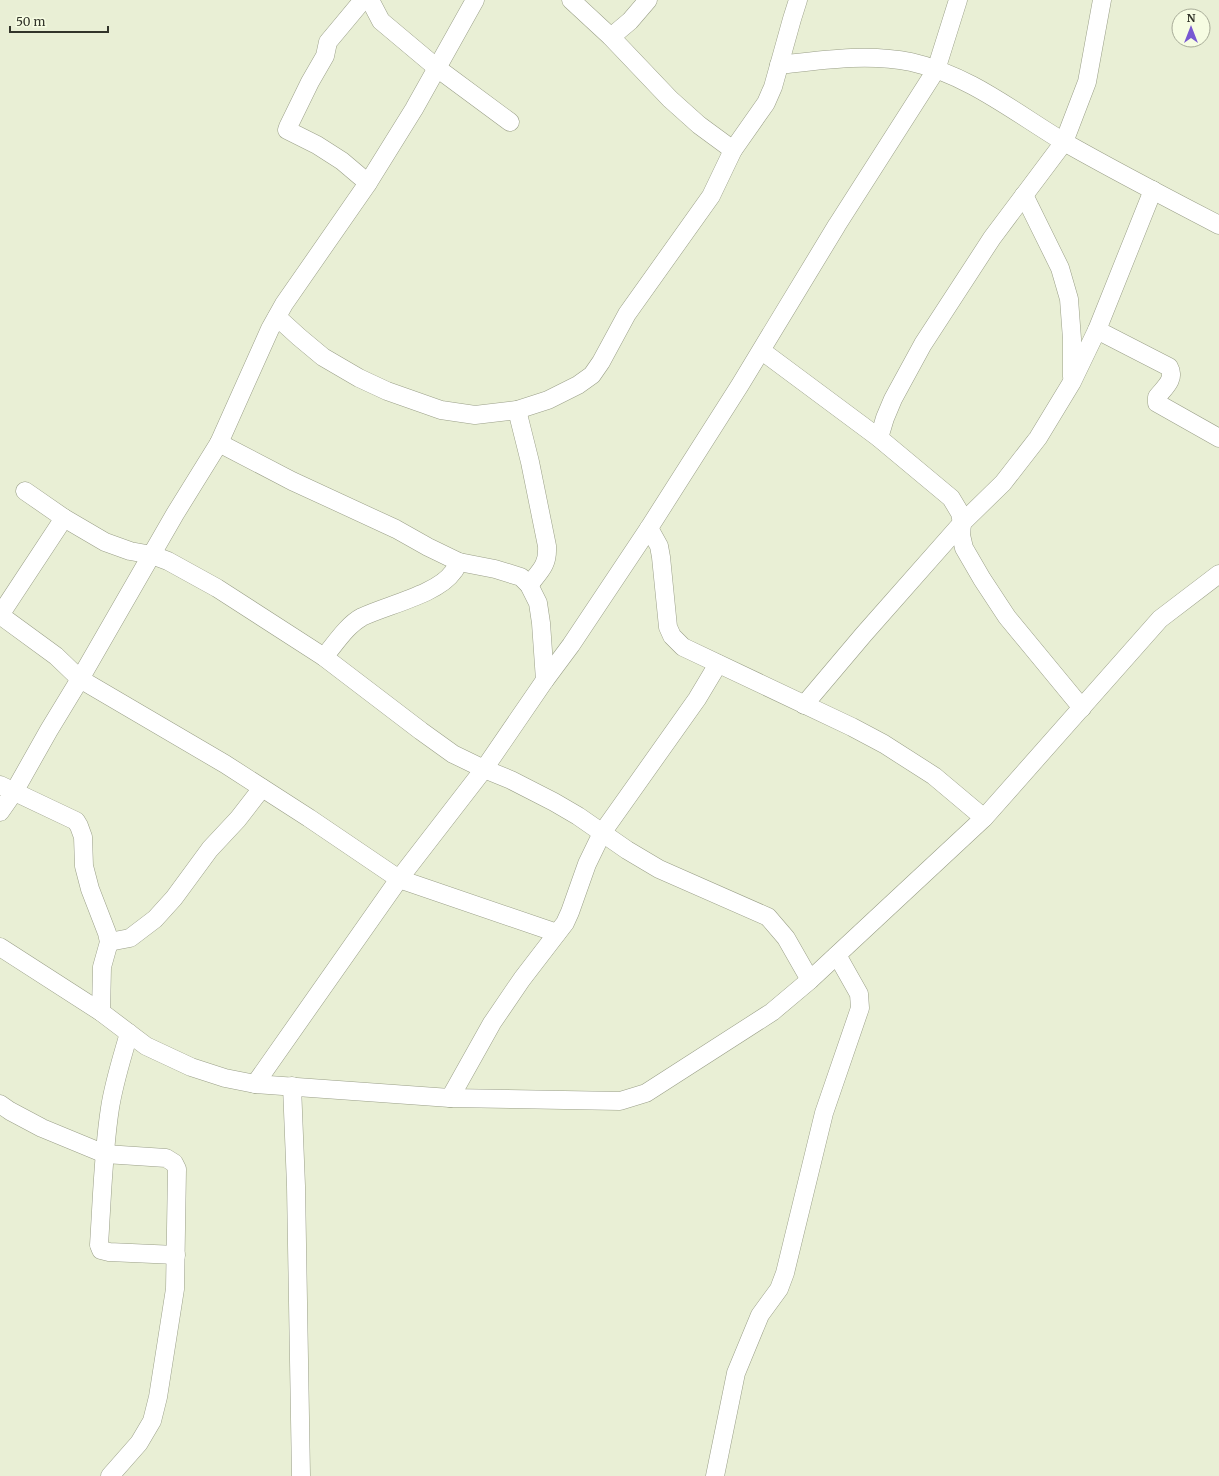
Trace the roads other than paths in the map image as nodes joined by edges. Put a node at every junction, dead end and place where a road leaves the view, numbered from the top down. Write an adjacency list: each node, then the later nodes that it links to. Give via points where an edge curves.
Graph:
1 (363, 0): 16 (street, via 328,42 325,56 287,130 342,161)
2 (370, 0): 11 (street, via 381,21)
3 (475, 0): 11 (street)
4 (571, 0): 9 (street)
5 (648, 0): 9 (street, via 630,21)
6 (798, 0): 10 (street)
7 (958, 0): 12 (street)
8 (1102, 0): 14 (street, via 1087,82)
9 (611, 37): 15 (street, via 670,99)
10 (779, 66): 12 (street, via 824,59 854,58 911,62); 15 (street, via 774,87 766,103)
11 (437, 68): 13 (street); 16 (street)
12 (936, 70): 14 (street, via 987,93); 22 (street, via 837,225)
13 (510, 122)
14 (1064, 142): 17 (street); 18 (street)
15 (733, 150): 24 (street, via 711,196 627,314 592,375 548,400)
16 (368, 183): 20 (street)
17 (1153, 190): 19 (street); 21 (street)
18 (1024, 194): 23 (street, via 1060,268 1067,293 1072,339); 25 (street, via 923,344 893,399)
19 (1219, 225)
20 (277, 317): 24 (street, via 323,357 387,391 441,410 475,415); 27 (street)
21 (1097, 330): 23 (street); 26 (street, via 1169,367 1172,372 1171,379 1157,397 1158,404)
22 (762, 351): 25 (street); 31 (street)
23 (1072, 382): 30 (street, via 1038,438 1003,483)
24 (517, 410): 35 (street, via 548,556 544,567)
25 (879, 438): 30 (street, via 951,498 960,513)
26 (1219, 438)
27 (220, 443): 32 (street); 33 (street)
28 (25, 491): 29 (street)
29 (64, 518): 32 (street, via 105,542); 38 (street, via 2,612 2,616 56,656)
30 (962, 523): 40 (street); 41 (street, via 964,548 982,579 1007,617)
31 (649, 528): 37 (street, via 662,557 668,627 672,636 683,647); 39 (street)
32 (152, 555): 36 (street, via 198,577); 38 (street)
33 (459, 562): 35 (street, via 495,569 520,578); 36 (street, via 453,573 442,583 361,618)
34 (1219, 574): 41 (street, via 1160,619)
35 (529, 585): 39 (street, via 538,603)
36 (324, 657): 42 (street, via 421,732)
37 (718, 664): 40 (street); 47 (street, via 697,699)
38 (80, 679): 43 (street, via 49,730); 44 (street)
39 (545, 680): 42 (street)
40 (804, 704): 46 (street, via 852,727 906,758 934,776)
41 (1082, 708): 46 (street)
42 (484, 770): 47 (street, via 511,780 554,802); 48 (street)
43 (7, 788): 45 (street); 50 (street, via 76,821 83,837 84,866 90,889)
44 (262, 788): 48 (street); 50 (street, via 155,919 130,938)
45 (0, 812)
46 (984, 818): 52 (street)
47 (602, 833): 49 (street, via 587,864 565,924); 53 (street, via 659,869 768,917 786,938)
48 (399, 879): 49 (street); 56 (street)
49 (557, 933): 58 (street, via 492,1023)
50 (108, 942): 54 (street, via 102,967)
51 (0, 947): 54 (street)
52 (837, 955): 53 (street); 64 (street, via 859,994 860,1008 824,1113 785,1273 779,1289 760,1315 736,1373)
53 (810, 980): 58 (street, via 772,1012 646,1093 620,1100)
54 (100, 1012): 55 (street)
55 (129, 1033): 56 (street, via 146,1046 191,1067); 60 (street, via 111,1100)
56 (255, 1084): 57 (street)
57 (292, 1086): 58 (street); 63 (street)
58 (450, 1098)
59 (0, 1104): 60 (street, via 42,1128)
60 (105, 1154): 61 (street, via 166,1158 174,1163 177,1169); 61 (street, via 99,1245 101,1250)
61 (176, 1255): 62 (street, via 175,1289 152,1421 139,1444)
62 (110, 1476)
63 (301, 1476)
64 (715, 1476)

